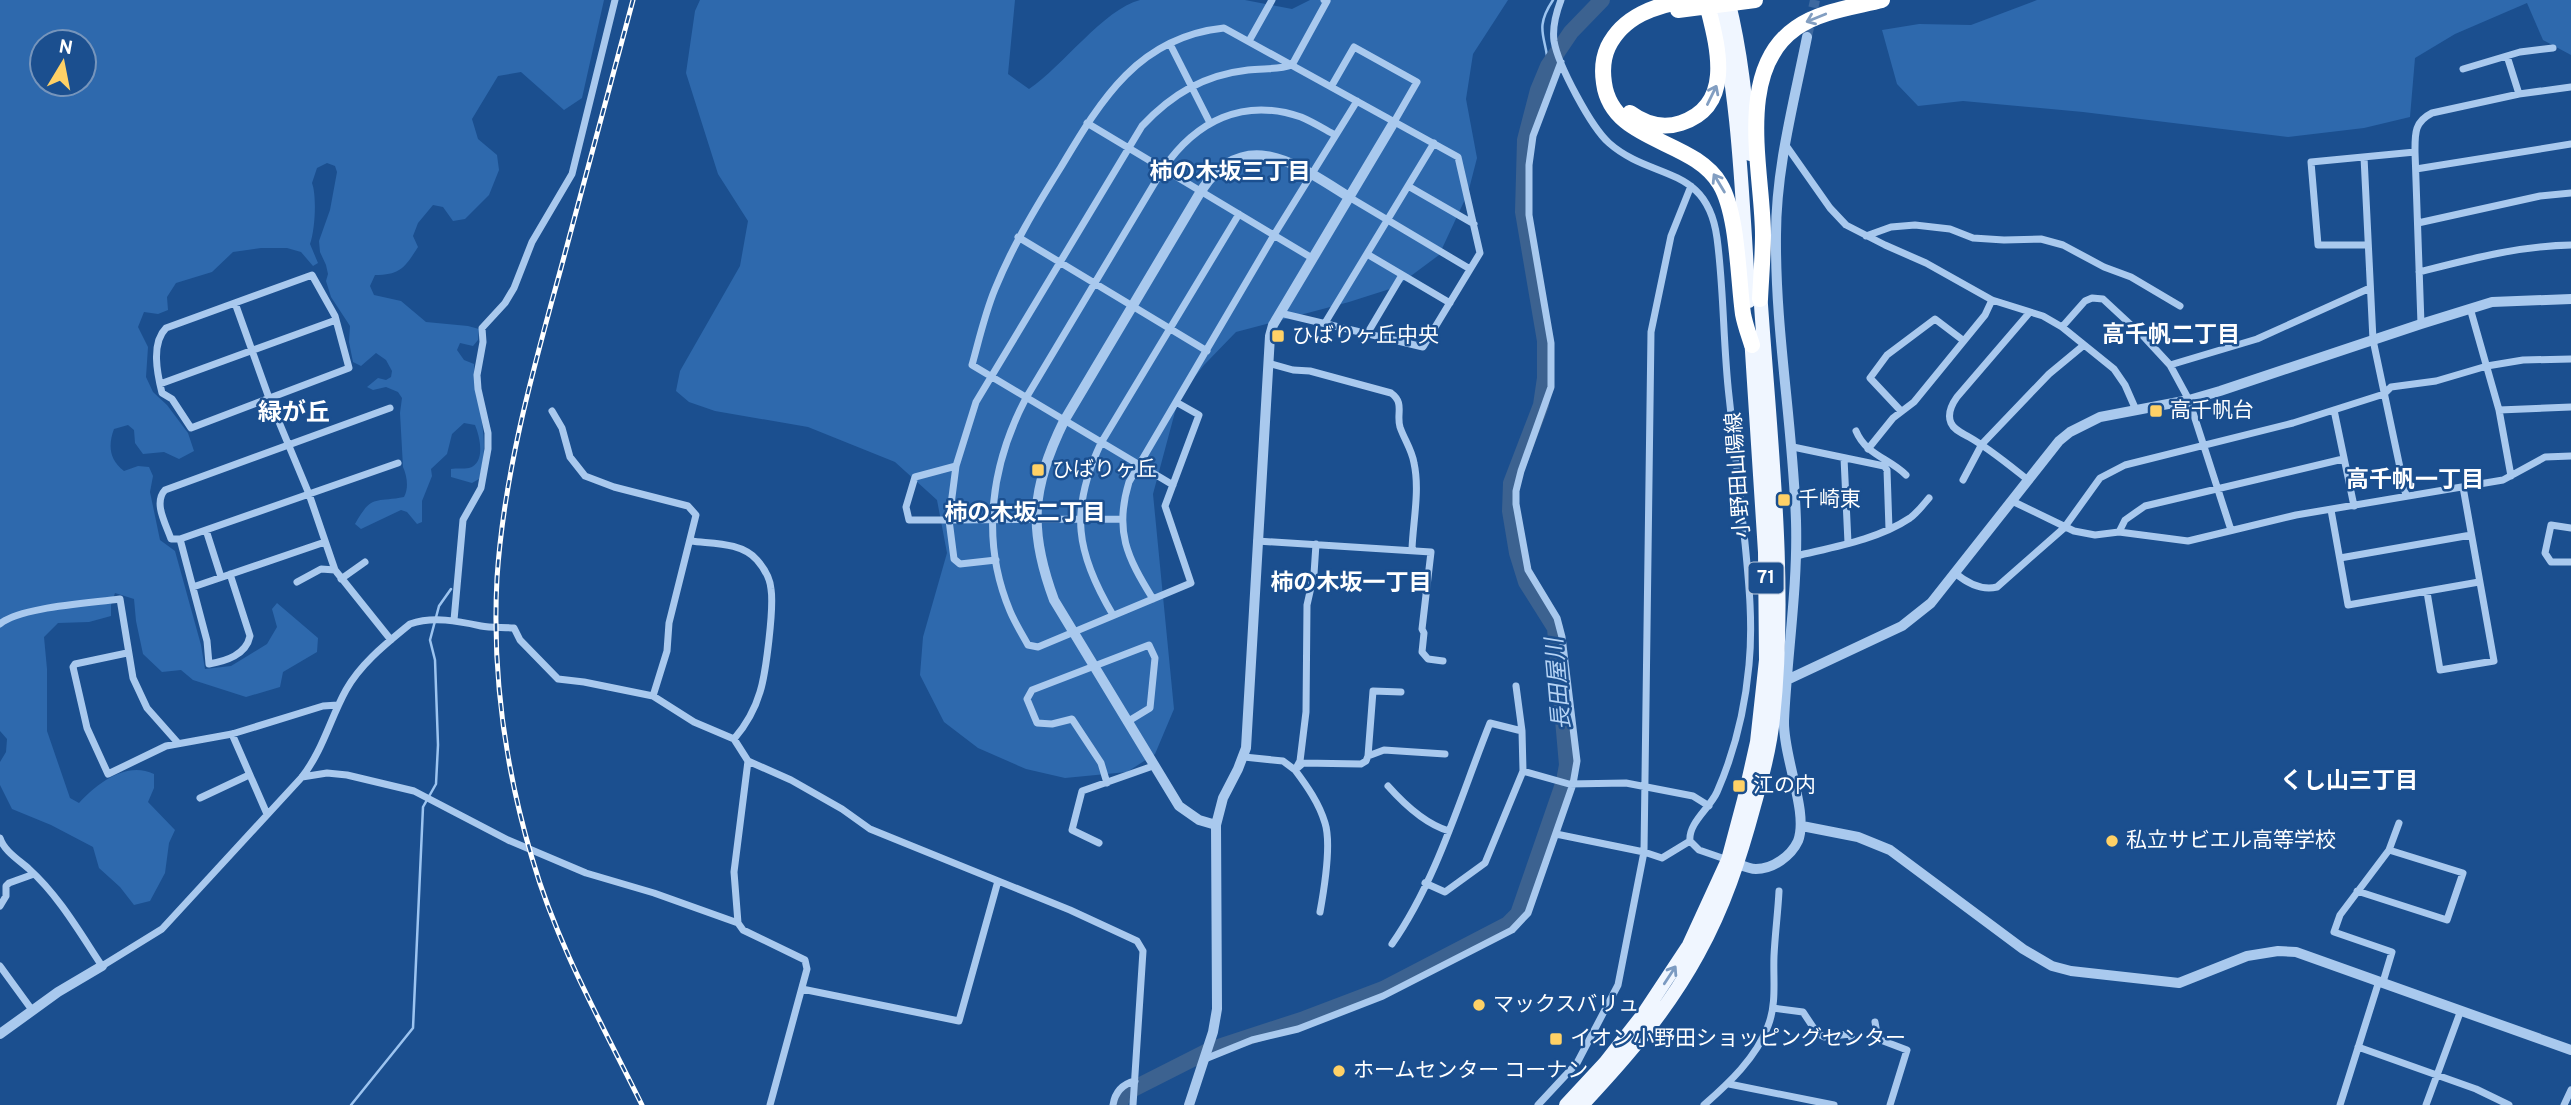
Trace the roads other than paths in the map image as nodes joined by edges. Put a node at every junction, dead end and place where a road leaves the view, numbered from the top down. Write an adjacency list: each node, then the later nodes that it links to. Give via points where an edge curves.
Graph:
1 (615, 0): 162 (street, via 572,174 532,242 505,303 482,328 478,389 488,449 481,488 463,520)
2 (1272, 0): 11 (street)
3 (1324, 0): 16 (street, via 1327,2)
4 (1562, 0): 15 (street, via 1553,28)
5 (1716, 0): 76 (main road, 小野田山陽線 / 71, via 1737,125)
6 (1755, 0): 8 (highway)
7 (1882, 0): 58 (highway, one-way to 58, via 1817,17 1796,28 1782,40 1766,67 1756,120 1763,234)
8 (1732, 1): 9 (highway); 58 (main road, 小野田山陽線 / 71, via 1745,92)
9 (1697, 2): 9 (highway, one-way to 9, via 1633,29 1617,49 1613,86 1622,105 1637,118 1660,125 1679,124 1699,113 1711,99 1719,60); 76 (highway, one-way to 9, via 1730,215 1720,184 1695,158 1623,119 1605,90 1604,58 1622,27 1652,8)
10 (1807, 37): 28 (street)
11 (1249, 41): 12 (street, via 1224,28); 16 (street)
12 (1170, 44): 18 (street); 24 (street, via 1134,66 1102,99)
13 (2553, 48): 14 (street)
14 (2507, 56): 17 (street); 21 (street)
15 (1560, 62): 37 (street, via 1589,117 1609,143); 189 (street, via 1533,135 1529,165 1530,215 1551,343 1551,387 1521,471 1516,504 1528,570 1561,628 1577,761)
16 (1292, 65): 18 (street, via 1213,76); 19 (street)
17 (2463, 69)
18 (1191, 86): 25 (street); 30 (street, via 1160,107)
19 (1331, 87): 22 (street); 23 (street, via 1354,47 1417,82)
20 (2571, 87): 21 (street)
21 (2519, 94): 31 (street, via 2423,118 2415,130)
22 (1357, 101): 23 (street); 26 (street)
23 (1394, 122): 27 (street); 40 (street)
24 (1087, 123): 30 (street); 47 (street)
25 (1210, 123): 26 (street, via 1269,110 1304,118); 33 (street, via 1186,139)
26 (1335, 135): 35 (street)
27 (1434, 143): 36 (street); 44 (street, via 1458,157)
28 (1785, 144): 46 (street, via 1830,208 1846,225); 81 (street, via 1776,234)
29 (2571, 144): 34 (street)
30 (1128, 147): 33 (street); 52 (street)
31 (2415, 152): 32 (street); 34 (street)
32 (2364, 157): 48 (street); 48 (street, via 2311,162 2318,245)
33 (1163, 169): 38 (street); 56 (street)
34 (2416, 169): 43 (street)
35 (1312, 174): 38 (street, via 1281,158 1250,156 1224,166); 40 (street); 45 (street)
36 (1408, 186): 42 (street); 44 (street)
37 (1691, 186): 191 (street, via 1671,236 1651,332); 193 (street, via 1710,208 1717,237 1751,616 1740,725)
38 (1201, 191): 41 (street); 63 (street)
39 (2571, 193): 43 (street)
40 (1349, 197): 42 (street); 51 (street)
41 (1239, 214): 45 (street); 72 (street)
42 (1388, 219): 50 (street); 53 (street)
43 (2418, 223): 54 (street)
44 (1474, 224): 53 (street, via 1480,253)
45 (1274, 235): 51 (street); 79 (street)
46 (1866, 236): 60 (street); 64 (street, via 1915,225 1973,237 2041,239 2131,277)
47 (1018, 237): 52 (street); 86 (street, via 993,292 972,365)
48 (2368, 245): 57 (street)
49 (2571, 245): 54 (street, via 2503,251)
50 (1367, 254): 55 (street); 69 (street)
51 (1312, 258): 67 (street)
52 (1059, 263): 56 (street); 86 (street)
53 (1470, 269): 62 (street)
54 (2419, 272): 70 (street)
55 (1402, 275): 62 (street); 73 (street)
56 (1095, 283): 63 (street); 90 (street)
57 (2370, 288): 74 (street); 84 (street, via 2256,339)
58 (1760, 299): 82 (main road, 小野田山陽線 / 71)
59 (2571, 299): 65 (street, via 2512,300)
60 (1992, 300): 66 (street); 75 (street)
61 (235, 303): 68 (street, via 312,275); 78 (street); 87 (street, via 166,328 159,335)
62 (1450, 303): 73 (street, via 1423,347)
63 (1133, 306): 72 (street); 100 (street)
64 (2180, 306)
65 (2470, 309): 70 (street); 85 (street)
66 (2030, 312): 71 (street); 103 (street, via 1952,404 1951,423)
67 (1280, 313): 69 (street); 83 (street, via 1270,336)
68 (336, 320): 78 (street); 89 (street, via 349,368)
69 (1325, 323): 73 (street)
70 (2421, 324): 74 (street)
71 (2062, 327): 77 (street); 84 (street, via 2085,301 2103,299)
72 (1170, 329): 79 (street); 102 (street)
73 (1367, 334)
74 (2373, 340): 88 (street); 91 (street)
75 (1964, 341): 99 (street, via 1914,402); 99 (street, via 1935,319 1887,355 1871,378)
76 (1752, 345): 205 (main road, 小野田山陽線 / 71, via 1765,552 1766,660 1757,742)
77 (2084, 345): 95 (street, via 2114,369); 103 (street, via 2049,374)
78 (252, 351): 87 (street); 89 (street)
79 (1207, 351): 92 (street)
80 (2571, 359): 85 (street)
81 (1785, 360): 82 (street); 106 (street)
82 (1765, 362): 205 (main road, 小野田山陽線 / 71, via 1777,549 1773,720 1763,774)
83 (1268, 363): 141 (street); 145 (street, via 1396,397 1401,410 1399,426 1416,475)
84 (2170, 365): 91 (street)
85 (2487, 366): 88 (street, via 2436,382 2391,387); 97 (street)
86 (990, 376): 90 (street); 113 (street, via 976,402)
87 (160, 384): 89 (street, via 162,393 172,399 191,428)
88 (2384, 394): 96 (street); 122 (street)
89 (269, 398): 105 (street)
90 (1026, 398): 100 (street); 130 (street, via 999,462)
91 (2189, 400): 95 (street); 104 (street)
92 (1176, 402): 112 (street); 118 (street, via 1199,415)
93 (2571, 407): 97 (street)
94 (390, 408): 105 (street)
95 (2136, 410): 117 (street, via 2099,417 2070,432)
96 (2334, 410): 104 (street); 110 (street)
97 (2499, 410): 115 (street)
98 (552, 411): 140 (street, via 570,457 585,476 688,506 696,515)
99 (1901, 411): 107 (street)
100 (1064, 421): 102 (street); 131 (street, via 1044,467)
101 (1856, 431): 107 (street)
102 (1101, 443): 112 (street); 127 (street, via 1087,476)
103 (1983, 444): 116 (street); 117 (street)
104 (2204, 445): 120 (street); 132 (street, via 2110,471 2099,478)
105 (289, 446): 121 (street); 139 (street, via 165,490 159,503 171,539)
106 (1793, 447): 109 (street); 146 (street)
107 (1868, 449): 114 (street)
108 (2571, 456): 115 (street, via 2545,457)
109 (1844, 458): 134 (street, via 1887,470); 143 (street)
110 (2343, 459): 120 (street); 125 (street)
111 (398, 463): 121 (street)
112 (1138, 465): 118 (street); 128 (street)
113 (956, 466): 129 (street); 129 (street, via 915,477 906,507 909,520)
114 (1906, 475)
115 (2511, 476): 119 (street)
116 (1963, 480)
117 (2028, 480): 124 (street)
118 (1173, 485): 160 (street, via 1165,506 1191,583)
119 (2463, 487): 122 (street); 138 (street)
120 (2218, 488): 136 (street); 137 (street, via 2145,506 2125,520)
121 (309, 494): 135 (street); 142 (street)
122 (2406, 496): 125 (street)
123 (1928, 498): 134 (street, via 1912,517)
124 (2012, 501): 132 (street); 152 (street)
125 (2354, 506): 126 (street)
126 (2332, 510): 136 (street); 147 (street)
127 (1080, 519): 128 (street); 131 (street); 161 (street, via 1087,564)
128 (1122, 519): 160 (street, via 1126,551)
129 (949, 520): 130 (street); 148 (street, via 954,559 960,564)
130 (992, 520): 131 (street); 148 (street)
131 (1037, 520): 164 (street, via 1044,574)
132 (2064, 528): 137 (street, via 2095,535); 152 (street, via 1997,587 1978,586)
133 (2571, 528): 150 (street, via 2551,526 2545,553 2550,562)
134 (1889, 529): 143 (street)
135 (206, 530): 139 (street); 154 (street)
136 (2231, 530): 137 (street, via 2188,541)
137 (2119, 532)
138 (2471, 535): 147 (street); 157 (street)
139 (180, 539): 158 (street)
140 (691, 541): 172 (street); 177 (street, via 744,550 766,572 771,589 761,691)
141 (1256, 541): 144 (street); 181 (street)
142 (325, 542): 151 (street); 153 (street)
143 (1848, 543): 146 (street)
144 (1316, 544): 145 (street); 184 (street, via 1307,605 1306,712)
145 (1412, 549): 167 (street, via 1431,552 1422,652 1428,659)
146 (1796, 556): 169 (street)
147 (2340, 558): 159 (street, via 2348,605)
148 (996, 560): 164 (street, via 1010,612 1028,645 1038,648)
149 (365, 562): 155 (street)
150 (2571, 562)
151 (335, 570): 155 (street); 156 (street, via 321,569)
152 (1955, 573): 169 (street, via 1931,603 1902,626)
153 (230, 574): 154 (street); 158 (street, via 250,636 240,653 223,662 209,664)
154 (221, 577): 158 (street)
155 (341, 579): 165 (street)
156 (297, 582)
157 (2479, 582): 159 (street); 159 (street, via 2494,661 2440,670)
158 (192, 587)
159 (2427, 592)
160 (1153, 599): 161 (street)
161 (1113, 615): 164 (street)
162 (454, 620): 165 (street, via 420,620); 172 (street, via 514,628 558,679)
163 (0, 624): 166 (street, via 25,613 120,599)
164 (1072, 632): 168 (street)
165 (391, 640): 173 (street, via 357,673)
166 (127, 653): 178 (street, via 147,708); 178 (street, via 73,667 87,728 105,770 114,773)
167 (1443, 662)
168 (1093, 666): 174 (street); 174 (street, via 1149,645 1155,658 1150,708); 188 (street, via 1032,690 1027,698 1037,723 1072,719 1101,763)
169 (1788, 679): 197 (street, via 1784,737)
170 (1516, 686): 175 (street)
171 (1401, 692): 180 (street, via 1373,691)
172 (653, 696): 177 (street, via 694,722)
173 (338, 705): 176 (street); 187 (street, via 315,760)
174 (1127, 722): 183 (street)
175 (1522, 731): 185 (street); 198 (street, via 1490,723)
176 (232, 734): 178 (street); 186 (street)
177 (734, 739): 182 (street)
178 (178, 743)
179 (1446, 754): 180 (street, via 1384,750)
180 (1367, 756): 184 (street, via 1361,764 1303,764)
181 (1244, 757): 184 (street, via 1283,761); 196 (street, via 1223,798)
182 (748, 761): 207 (street, via 791,780 890,839); 213 (street, via 734,872)
183 (1153, 766): 188 (street); 196 (street, via 1179,806)
184 (1295, 769): 212 (street, via 1326,825)
185 (1522, 771): 189 (street); 208 (street, via 1485,863 1445,891)
186 (249, 775): 192 (street); 194 (street)
187 (302, 777): 194 (street); 213 (street, via 347,775 414,791 586,873)
188 (1107, 783): 202 (street, via 1082,791 1072,830)
189 (1571, 784): 191 (street, via 1626,783); 199 (street)
190 (1388, 786): 198 (street, via 1403,803)
191 (1646, 788): 193 (street, via 1693,796); 204 (street)
192 (200, 798)
193 (1709, 806): 201 (street, via 1692,827)
194 (267, 814): 216 (street, via 162,929)
195 (2399, 823): 203 (street)
196 (1216, 825): 227 (street, via 1217,1009)
197 (1802, 826): 205 (street, via 1795,847 1780,861 1754,869); 217 (street, via 1858,836 1890,850 2052,966 2179,983 2247,956 2278,951 2316,957)
198 (1449, 831): 208 (street)
199 (1556, 834): 204 (street); 227 (street, via 1528,913 1513,930 1383,996)
200 (0, 838): 206 (street)
201 (1690, 841): 204 (street, via 1662,858); 205 (street, via 1699,850)
202 (1099, 842)
203 (2389, 850): 210 (street); 210 (street, via 2463,873 2447,920)
204 (1644, 852): 236 (street, via 1618,985 1577,1063)
205 (1733, 862): 237 (main road, 小野田山陽線 / 71, one-way to 205, via 1605,1063 1664,984); 238 (main road, 小野田山陽線 / 71, via 1718,914 1668,1003 1644,1037)
206 (34, 874): 211 (street, via 9,883); 216 (street)
207 (998, 881): 218 (street, via 958,1021); 229 (street, via 1126,934 1141,945)
208 (1425, 883): 214 (street)
209 (1779, 891): 219 (street)
210 (2357, 891): 217 (street, via 2334,932 2392,952)
211 (0, 905)
212 (1320, 912)
213 (738, 923): 218 (street, via 743,930 804,960 807,969)
214 (1392, 944)
215 (0, 966): 220 (street)
216 (103, 966): 220 (street)
217 (2381, 982): 221 (street); 225 (street)
218 (802, 989): 232 (street)
219 (1773, 1009): 224 (street, via 1799,1010 1824,1037 1850,1034); 230 (street, via 1764,1036)
220 (32, 1010): 223 (street)
221 (2461, 1010): 226 (street); 228 (street)
222 (1875, 1022): 241 (street, via 1878,1039 1907,1050)
223 (0, 1034)
224 (1852, 1039)
225 (2358, 1047): 228 (street); 242 (street)
226 (2571, 1050)
227 (1205, 1059): 235 (street)
228 (2437, 1075): 243 (street); 244 (street)
229 (1135, 1082): 233 (street, via 1118,1091); 234 (street)
230 (1729, 1084): 239 (street); 240 (street)
231 (2571, 1090): 245 (street)
232 (770, 1105)
233 (1113, 1105)
234 (1133, 1105)
235 (1189, 1105)
236 (1538, 1105)
237 (1566, 1105)
238 (1582, 1105)
239 (1704, 1105)
240 (1834, 1105)
241 (1890, 1105)
242 (2340, 1105)
243 (2426, 1105)
244 (2509, 1105)
245 (2564, 1105)

